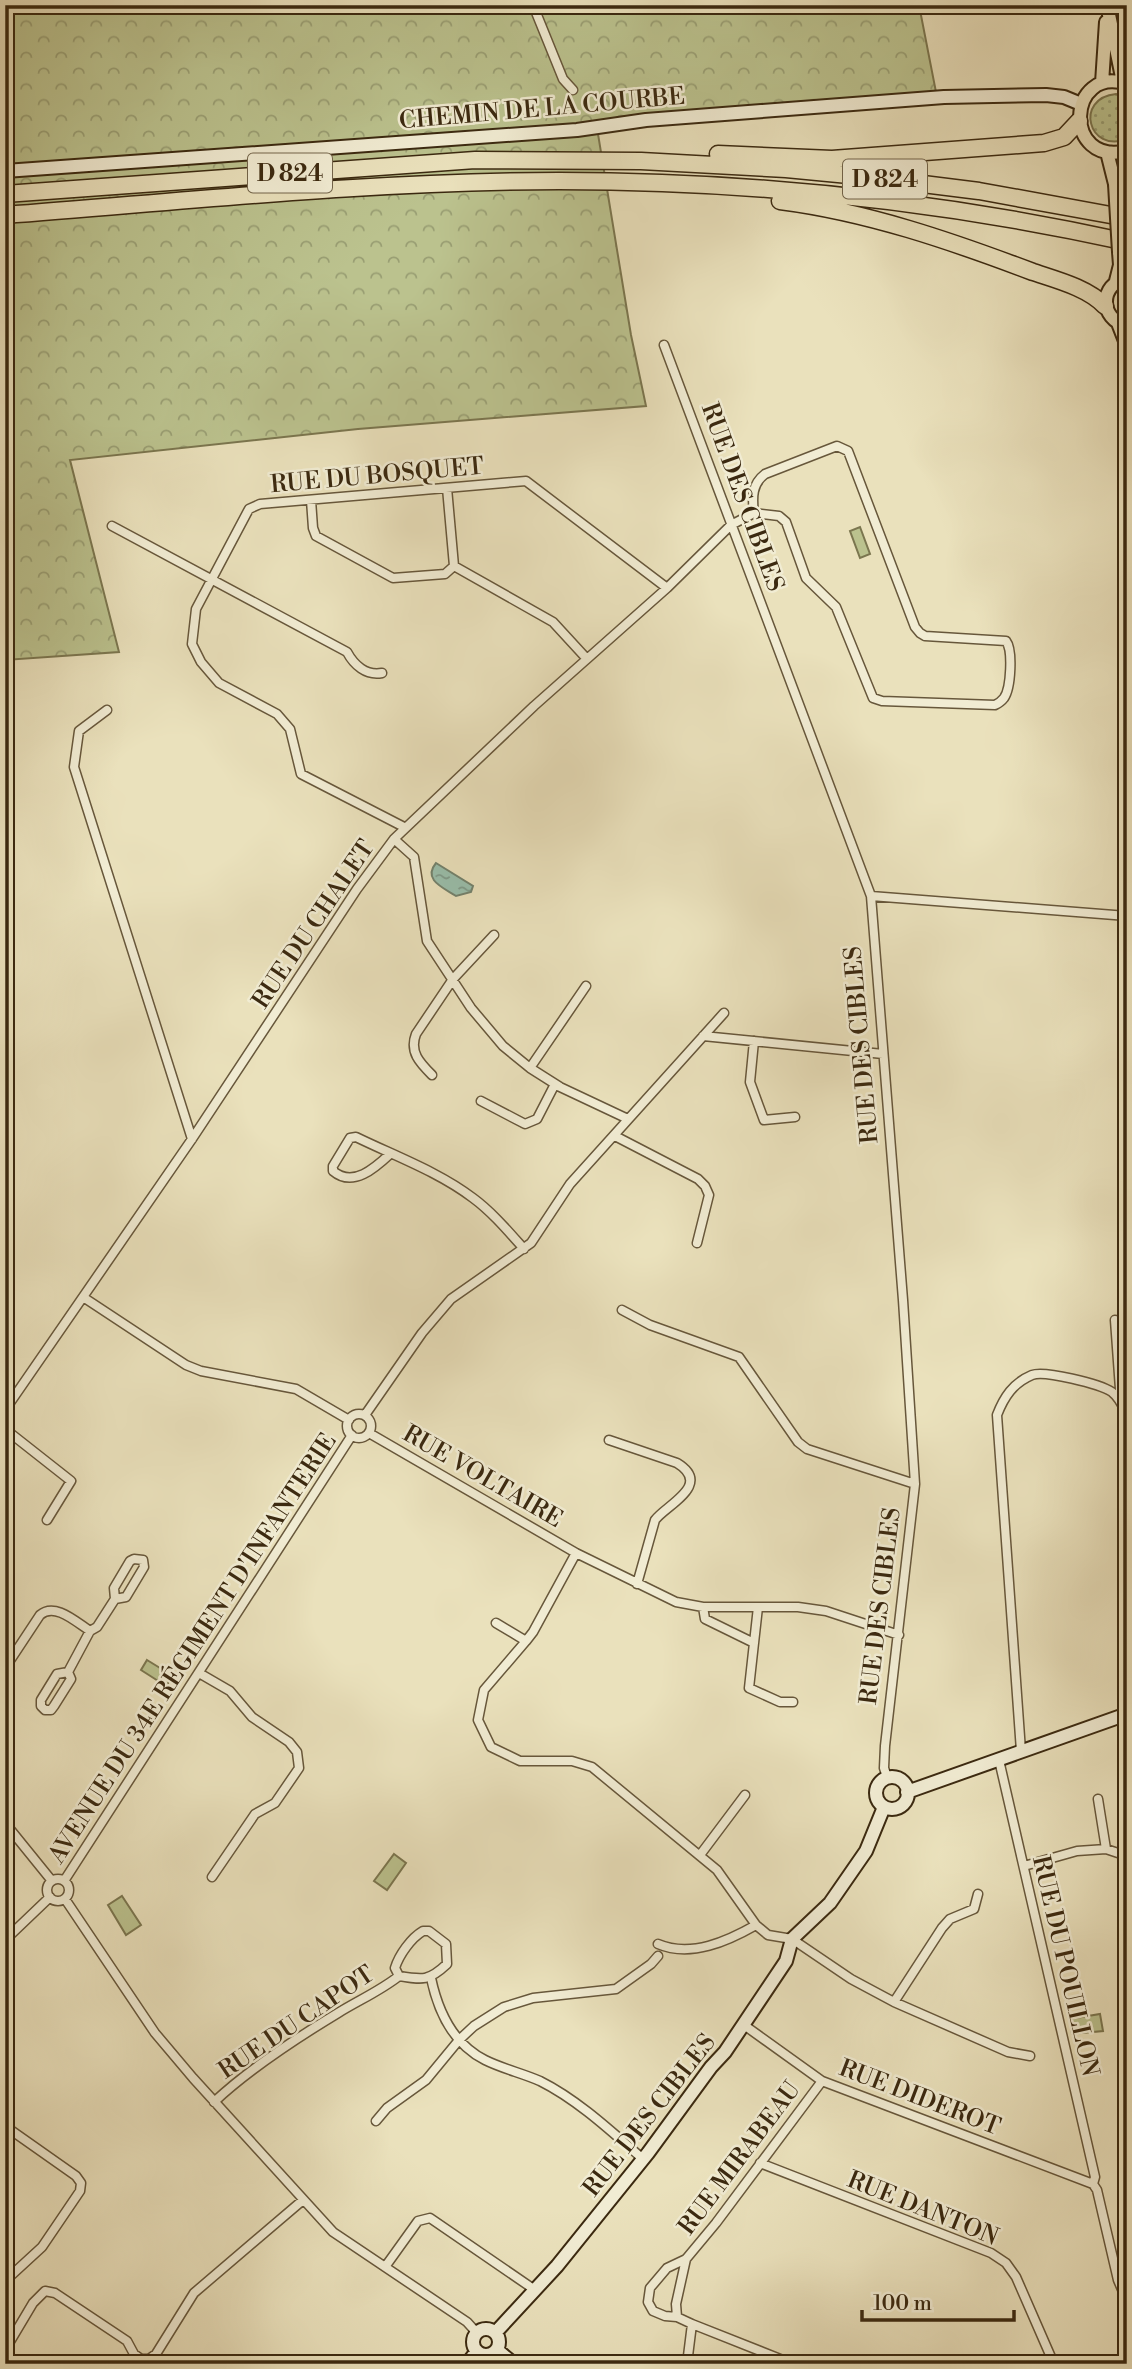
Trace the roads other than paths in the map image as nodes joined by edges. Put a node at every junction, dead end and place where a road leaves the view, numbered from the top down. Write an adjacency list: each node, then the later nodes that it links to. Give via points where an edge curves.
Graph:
1 (533, 5): 5 (street, via 563,79)
2 (1107, 7): 3 (main road); 4 (main road)
3 (1102, 83): 4 (main road); 6 (main road)
4 (1125, 83)
5 (573, 90)
6 (1081, 104): 7 (main road); 12 (street, CHEMIN DE LA COURBE, via 1046,95 944,97 646,120 577,130)
7 (1079, 121): 9 (main road, via 1088,141); 10 (highway, via 1064,137 1044,144 832,159 608,151)
8 (1127, 151): 9 (main road)
9 (1107, 152): 14 (main road)
10 (474, 160): 15 (highway, D 824); 17 (highway, D 824, via 641,161 786,169 979,191)
11 (1127, 165): 14 (main road)
12 (5, 171)
13 (565, 181): 16 (highway, D 824, via 394,185); 19 (highway, D 824, via 788,191 929,206 1025,221); 21 (highway, via 752,197 862,216 1006,261 1093,296)
14 (1119, 185): 18 (main road, bridge); 19 (main road, bridge)
15 (5, 194)
16 (5, 215)
17 (1127, 218)
18 (1127, 225)
19 (1123, 247): 20 (main road)
20 (1122, 280): 21 (main road, via 1107,292)
21 (1105, 306): 22 (main road, via 1111,318)
22 (1123, 324): 24 (main road)
23 (664, 345): 28 (street, RUE DES CIBLES)
24 (1127, 346)
25 (447, 488): 26 (street, RUE DU BOSQUET); 30 (street); 32 (street, RUE DU BOSQUET, via 526,481)
26 (311, 500): 30 (street, via 316,536 393,578 445,574); 31 (street, RUE DU BOSQUET, via 249,509)
27 (754, 513): 27 (street, via 757,481 765,474 843,447 915,627 925,636 1006,641 1010,647 1005,697 995,705 873,698 836,607 806,578 786,522 779,516); 28 (street, RUE DU CHALET)
28 (732, 525): 32 (street, RUE DU CHALET); 38 (street, RUE DES CIBLES)
29 (112, 526): 31 (street)
30 (454, 566): 33 (street, via 553,622)
31 (210, 579): 34 (street, via 347,652 353,664 373,675); 36 (street, RUE DU BOSQUET, via 196,609 192,644 201,662 219,683 277,714 290,729 301,774)
32 (667, 588): 33 (street, RUE DU CHALET)
33 (587, 659): 36 (street, RUE DU CHALET)
34 (382, 673)
35 (107, 710): 54 (street, via 79,731 74,767)
36 (404, 827): 37 (street, RUE DU CHALET)
37 (394, 839): 41 (street, via 414,858 427,941); 54 (street, RUE DU CHALET)
38 (871, 896): 39 (street); 46 (street, RUE DES CIBLES)
39 (1127, 916)
40 (494, 935): 41 (street)
41 (453, 979): 47 (street, via 503,1046); 48 (street, via 413,1041 417,1061)
42 (586, 986): 47 (street)
43 (724, 1013): 44 (street, AVENUE DU 34E RÉGIMENT D'INFANTERIE)
44 (703, 1036): 45 (street); 52 (street, AVENUE DU 34E RÉGIMENT D'INFANTERIE)
45 (754, 1041): 46 (street); 51 (street, via 750,1082 764,1120)
46 (883, 1054): 70 (street, RUE DES CIBLES)
47 (530, 1068): 49 (street)
48 (432, 1075)
49 (555, 1084): 50 (street, via 534,1122 525,1124); 52 (street)
50 (481, 1101)
51 (795, 1117)
52 (628, 1119): 53 (street, AVENUE DU 34E RÉGIMENT D'INFANTERIE)
53 (615, 1136): 56 (street, via 698,1178 705,1186 709,1195); 57 (street, AVENUE DU 34E RÉGIMENT D'INFANTERIE, via 570,1184)
54 (192, 1139): 58 (street, RUE DU CHALET)
55 (390, 1154): 55 (street, via 372,1171 354,1178 333,1171 350,1138); 57 (street, via 472,1197)
56 (697, 1243)
57 (524, 1249): 63 (street, AVENUE DU 34E RÉGIMENT D'INFANTERIE, via 452,1299 422,1333)
58 (83, 1297): 62 (street, RUE DU CHALET); 65 (street, via 186,1366 296,1389)
59 (622, 1310): 70 (street, via 739,1357 807,1450)
60 (1115, 1320): 61 (street)
61 (1121, 1403): 64 (street); 87 (street, via 1115,1394 1093,1384 1036,1373 1005,1395 997,1415)
62 (5, 1410)
63 (365, 1415): 65 (street, via 356,1414); 67 (street, via 371,1423)
64 (1127, 1415)
65 (349, 1420): 68 (street)
66 (5, 1429): 71 (street, via 71,1481)
67 (369, 1433): 68 (street, via 361,1438); 72 (street, RUE VOLTAIRE)
68 (352, 1435): 84 (street, AVENUE DU 34E RÉGIMENT D'INFANTERIE)
69 (609, 1440): 73 (street, via 677,1463 689,1479 683,1497 654,1520)
70 (915, 1484): 79 (street, RUE DES CIBLES)
71 (47, 1520)
72 (576, 1553): 73 (street, RUE VOLTAIRE); 80 (street, RUE VOLTAIRE)
73 (638, 1584): 75 (street, RUE VOLTAIRE, via 676,1602)
74 (115, 1599): 74 (street, via 114,1588 130,1561 142,1560 144,1567 126,1597); 78 (street)
75 (703, 1607): 76 (street, RUE VOLTAIRE); 81 (street, via 705,1619)
76 (758, 1607): 79 (street, RUE VOLTAIRE, via 826,1611); 81 (street)
77 (496, 1623): 80 (street)
78 (90, 1631): 82 (street, via 59,1612 45,1610); 83 (street)
79 (899, 1635): 89 (street, RUE DES CIBLES, via 885,1746)
80 (526, 1641): 96 (street, RUE VOLTAIRE, via 484,1690 478,1720 491,1747 520,1761 572,1761 592,1767)
81 (754, 1643): 85 (street, via 749,1688 780,1702)
82 (6, 1666)
83 (68, 1672): 83 (street, via 57,1674 41,1700 45,1710 51,1710 71,1679)
84 (199, 1673): 99 (street, via 230,1691 252,1717 298,1752 299,1768 275,1803 255,1814); 101 (street, AVENUE DU 34E RÉGIMENT D'INFANTERIE)
85 (793, 1702)
86 (1127, 1714): 87 (street)
87 (1021, 1751): 88 (street)
88 (999, 1760): 90 (street); 98 (street, RUE DU POUILLON)
89 (887, 1777): 90 (street, via 899,1779); 93 (street, via 876,1790)
90 (907, 1791): 93 (street, via 900,1806)
91 (745, 1795): 96 (street)
92 (1098, 1799): 95 (street)
93 (884, 1807): 106 (street, RUE DES CIBLES, via 853,1871 830,1903)
94 (5, 1824): 100 (street)
95 (1106, 1849): 97 (street); 98 (street, via 1077,1851)
96 (700, 1855): 105 (street, RUE VOLTAIRE, via 717,1870)
97 (1127, 1856)
98 (1024, 1866): 122 (street, RUE DU POUILLON)
99 (212, 1877)
100 (52, 1881): 101 (street); 103 (street, via 47,1889)
101 (64, 1881): 104 (street, via 69,1890)
102 (978, 1894): 112 (street, via 974,1909 950,1919 942,1928)
103 (50, 1897): 104 (street); 107 (street)
104 (65, 1899): 117 (street, via 155,2033)
105 (756, 1925): 106 (street, via 768,1935); 108 (street, via 725,1942 680,1949)
106 (792, 1939): 112 (street); 113 (street, RUE DES CIBLES, via 786,1961)
107 (5, 1940)
108 (658, 1944)
109 (658, 1956): 114 (street, via 616,1989 533,1998 504,2007)
110 (399, 1976): 111 (street, RUE DU CAPOT); 111 (street, RUE DU CAPOT, via 397,1961 417,1935 429,1931 446,1944 447,1964); 117 (street, RUE DU CAPOT, via 280,2052)
111 (431, 1978): 114 (street, via 440,2012)
112 (894, 2002): 115 (street, via 1008,2052)
113 (744, 2025): 116 (street, RUE DIDEROT); 120 (street, RUE DES CIBLES)
114 (458, 2040): 118 (street, via 426,2080); 120 (street, via 486,2061 541,2082)
115 (1030, 2056)
116 (822, 2081): 121 (street, RUE MIRABEAU); 122 (street, RUE DIDEROT)
117 (214, 2102): 123 (street)
118 (376, 2121)
119 (5, 2126): 126 (street, via 81,2183 42,2247)
120 (643, 2159): 127 (street, RUE DES CIBLES)
121 (760, 2164): 124 (street, RUE MIRABEAU); 142 (street, RUE DANTON, via 991,2253 1006,2263)
122 (1093, 2184): 128 (street, RUE DU POUILLON)
123 (303, 2200): 125 (street, via 333,2232); 133 (street, via 194,2293 149,2359 141,2360 127,2341 45,2291)
124 (686, 2259): 129 (street, RUE MIRABEAU); 129 (street, RUE MIRABEAU, via 667,2269 648,2294 649,2308)
125 (385, 2267): 127 (street, via 418,2221 430,2218); 132 (street)
126 (5, 2281)
127 (535, 2290): 131 (street, RUE DES CIBLES)
128 (1127, 2301)
129 (677, 2317): 130 (street, RUE MIRABEAU)
130 (692, 2324): 136 (street, RUE MIRABEAU); 140 (street)
131 (496, 2332): 132 (street, via 486,2329); 134 (street)
132 (477, 2333): 135 (street, via 473,2342)
133 (5, 2350)
134 (497, 2350): 135 (street, via 486,2355); 139 (street)
135 (477, 2351): 138 (street)
136 (773, 2360): 141 (street, RUE MIRABEAU)
137 (454, 2364): 138 (street)
138 (465, 2364)
139 (514, 2364)
140 (687, 2364)
141 (793, 2364)
142 (1054, 2364)

